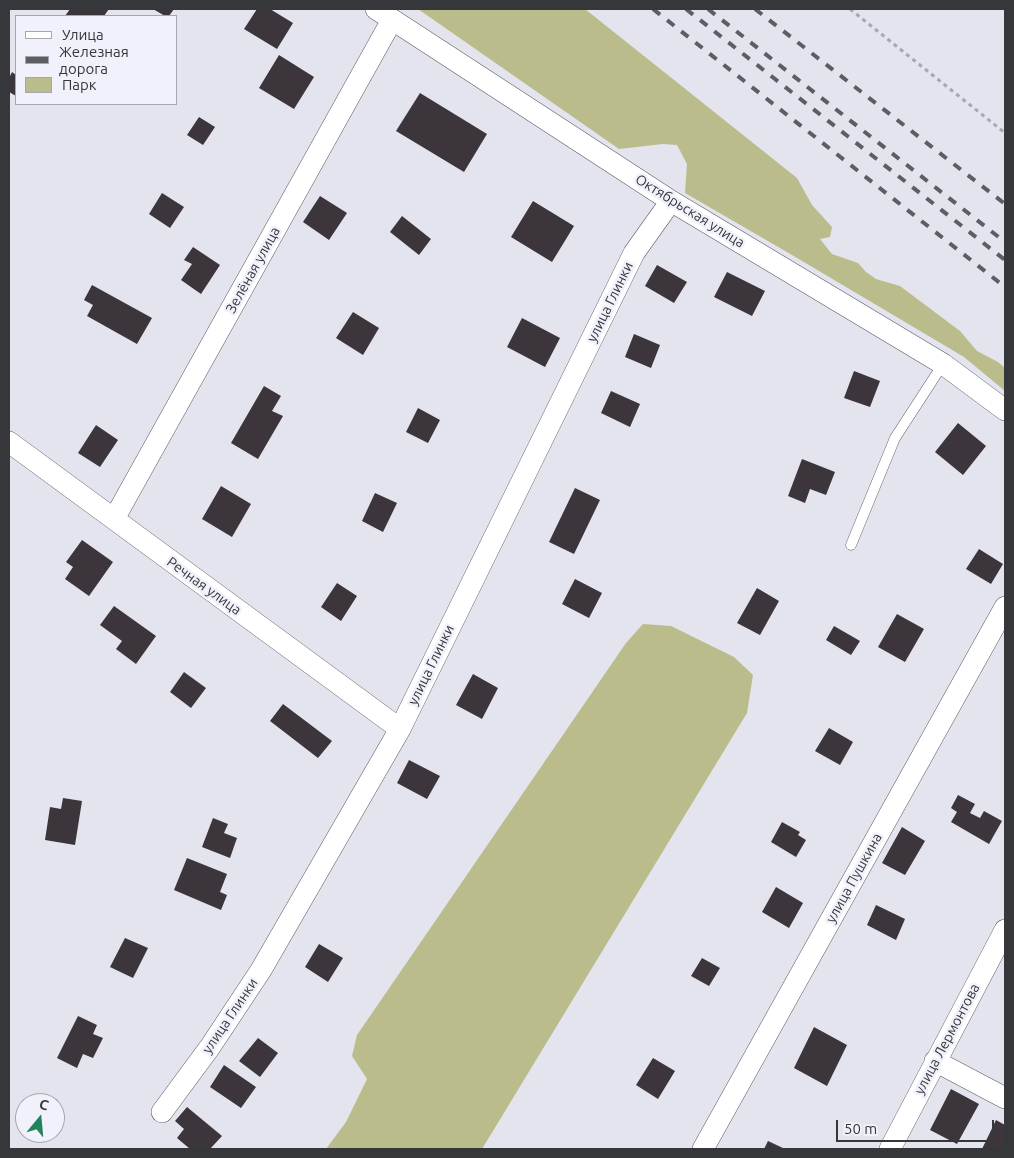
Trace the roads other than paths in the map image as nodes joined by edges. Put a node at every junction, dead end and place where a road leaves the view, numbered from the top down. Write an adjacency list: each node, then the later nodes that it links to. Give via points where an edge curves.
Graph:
1 (384, 14): 2 (street, Октябрьская улица); 6 (street, Зелёная улица)
2 (671, 202): 3 (street, Октябрьская улица); 9 (street, улица Глинки, via 634,253)
3 (943, 364): 4 (street, Октябрьская улица); 7 (lane, via 895,438)
4 (1005, 410)
5 (9, 442): 6 (street, Речная улица)
6 (114, 519): 9 (street, Речная улица)
7 (851, 545)
8 (1005, 608): 14 (street, улица Пушкина)
9 (400, 729): 13 (street, улица Глинки, via 261,970 210,1048)
10 (1005, 930): 11 (street, улица Лермонтова)
11 (935, 1060): 12 (street); 15 (street, улица Лермонтова)
12 (1005, 1098)
13 (162, 1112)
14 (703, 1149)
15 (890, 1149)

